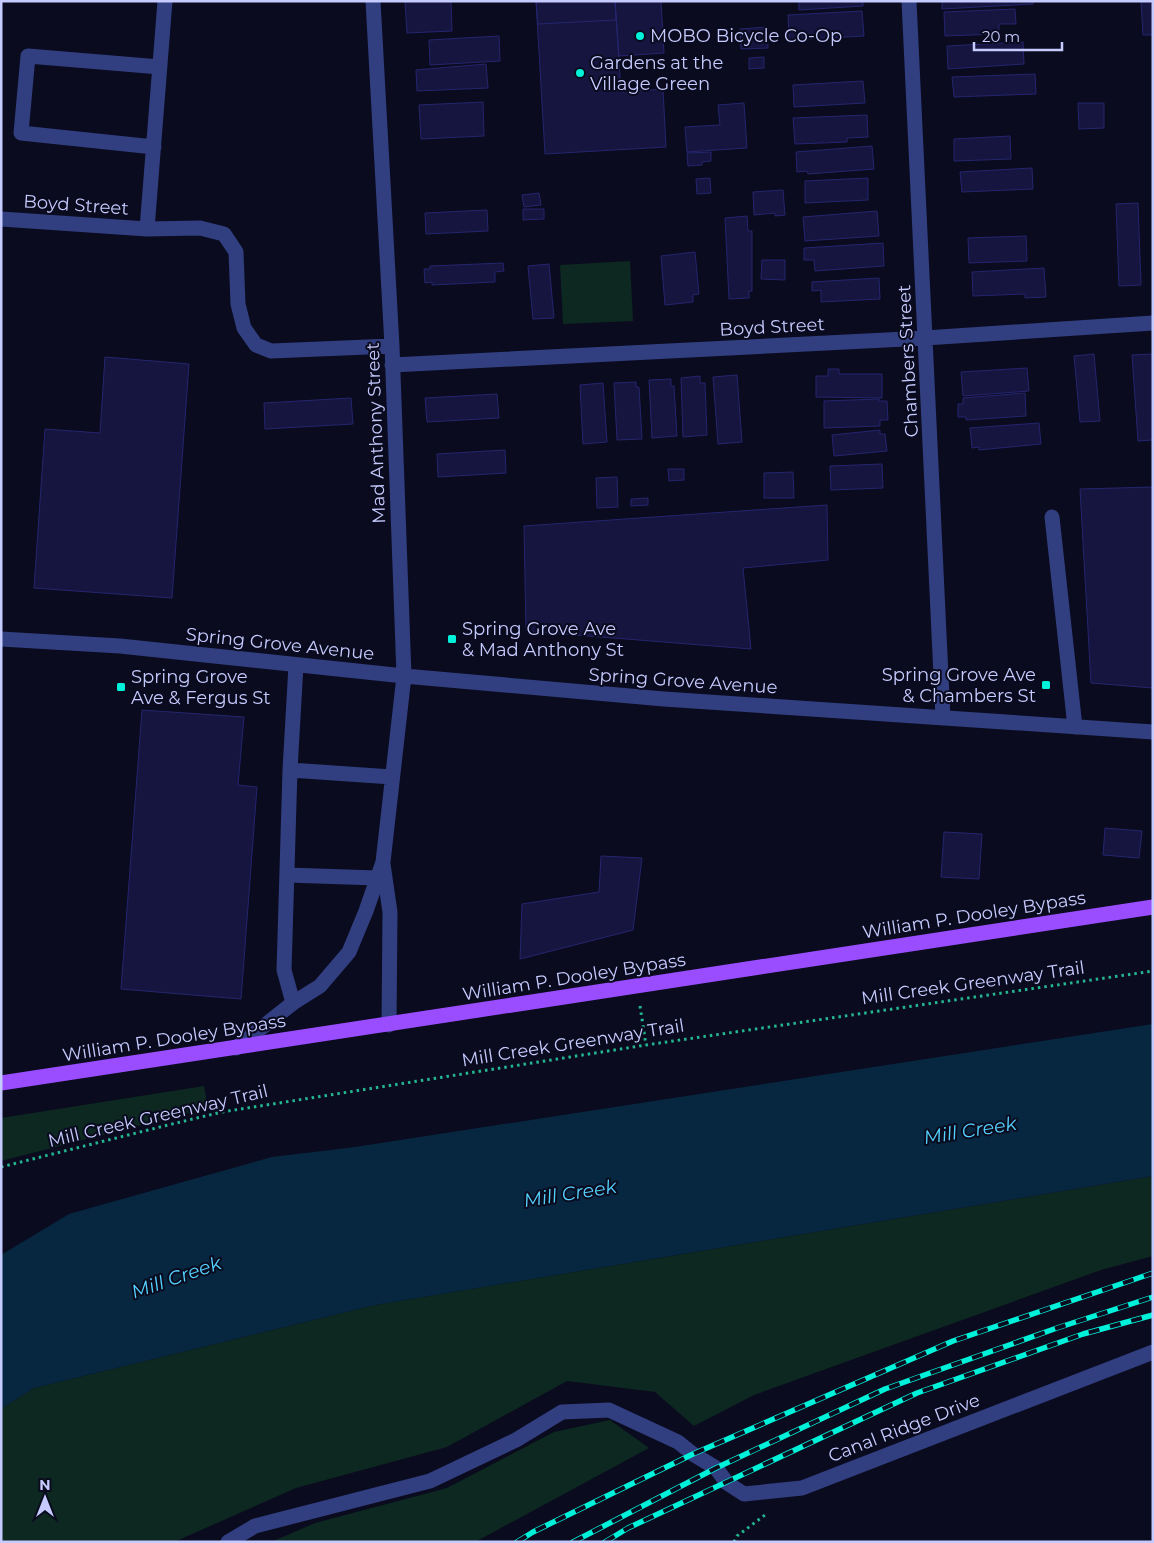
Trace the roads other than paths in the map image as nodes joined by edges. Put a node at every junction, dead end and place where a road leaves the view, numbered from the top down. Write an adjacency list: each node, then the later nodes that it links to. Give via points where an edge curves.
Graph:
1 (165, 1): 4 (street)
2 (373, 1): 10 (street, Mad Anthony Street)
3 (909, 1): 9 (street, Chambers Street)
4 (160, 67): 5 (street); 5 (street, via 28,56 21,134)
5 (154, 147): 7 (street)
6 (1, 219): 7 (street, Boyd Street)
7 (147, 229): 10 (street, Boyd Street, via 200,228 224,234 236,252 238,304 244,328 256,345 270,352)
8 (1153, 323): 9 (street, Boyd Street)
9 (926, 338): 11 (street, Boyd Street); 16 (street, Chambers Street)
10 (392, 346): 11 (street, Mad Anthony Street)
11 (392, 365): 15 (street, Mad Anthony Street)
12 (1052, 517): 17 (street)
13 (1, 639): 14 (street, Spring Grove Avenue, via 120,646)
14 (296, 665): 15 (street, Spring Grove Avenue); 19 (street)
15 (404, 676): 16 (street, Spring Grove Avenue, via 664,699); 20 (street, Mad Anthony Street)
16 (942, 718): 17 (street, Spring Grove Avenue)
17 (1075, 727): 18 (street, Spring Grove Avenue)
18 (1153, 732)
19 (290, 770): 20 (street); 22 (street)
20 (392, 777): 21 (street, Mad Anthony Street)
21 (383, 862): 23 (street, Mad Anthony Street); 26 (street, Mad Anthony Street, via 390,912)
22 (287, 875): 23 (street); 25 (street, via 284,970)
23 (377, 878): 25 (street, Mad Anthony Street, via 348,952 320,986)
24 (1153, 907): 26 (main road, William P. Dooley Bypass)
25 (293, 1003): 27 (street, Mad Anthony Street)
26 (390, 1025): 27 (main road, William P. Dooley Bypass)
27 (236, 1048): 28 (main road, William P. Dooley Bypass)
28 (1, 1083)
29 (1153, 1352): 30 (street, Canal Ridge Drive, via 802,1488 744,1494 727,1483 716,1468 678,1442 609,1410 562,1412 516,1440 430,1481 255,1526)
30 (228, 1542)

